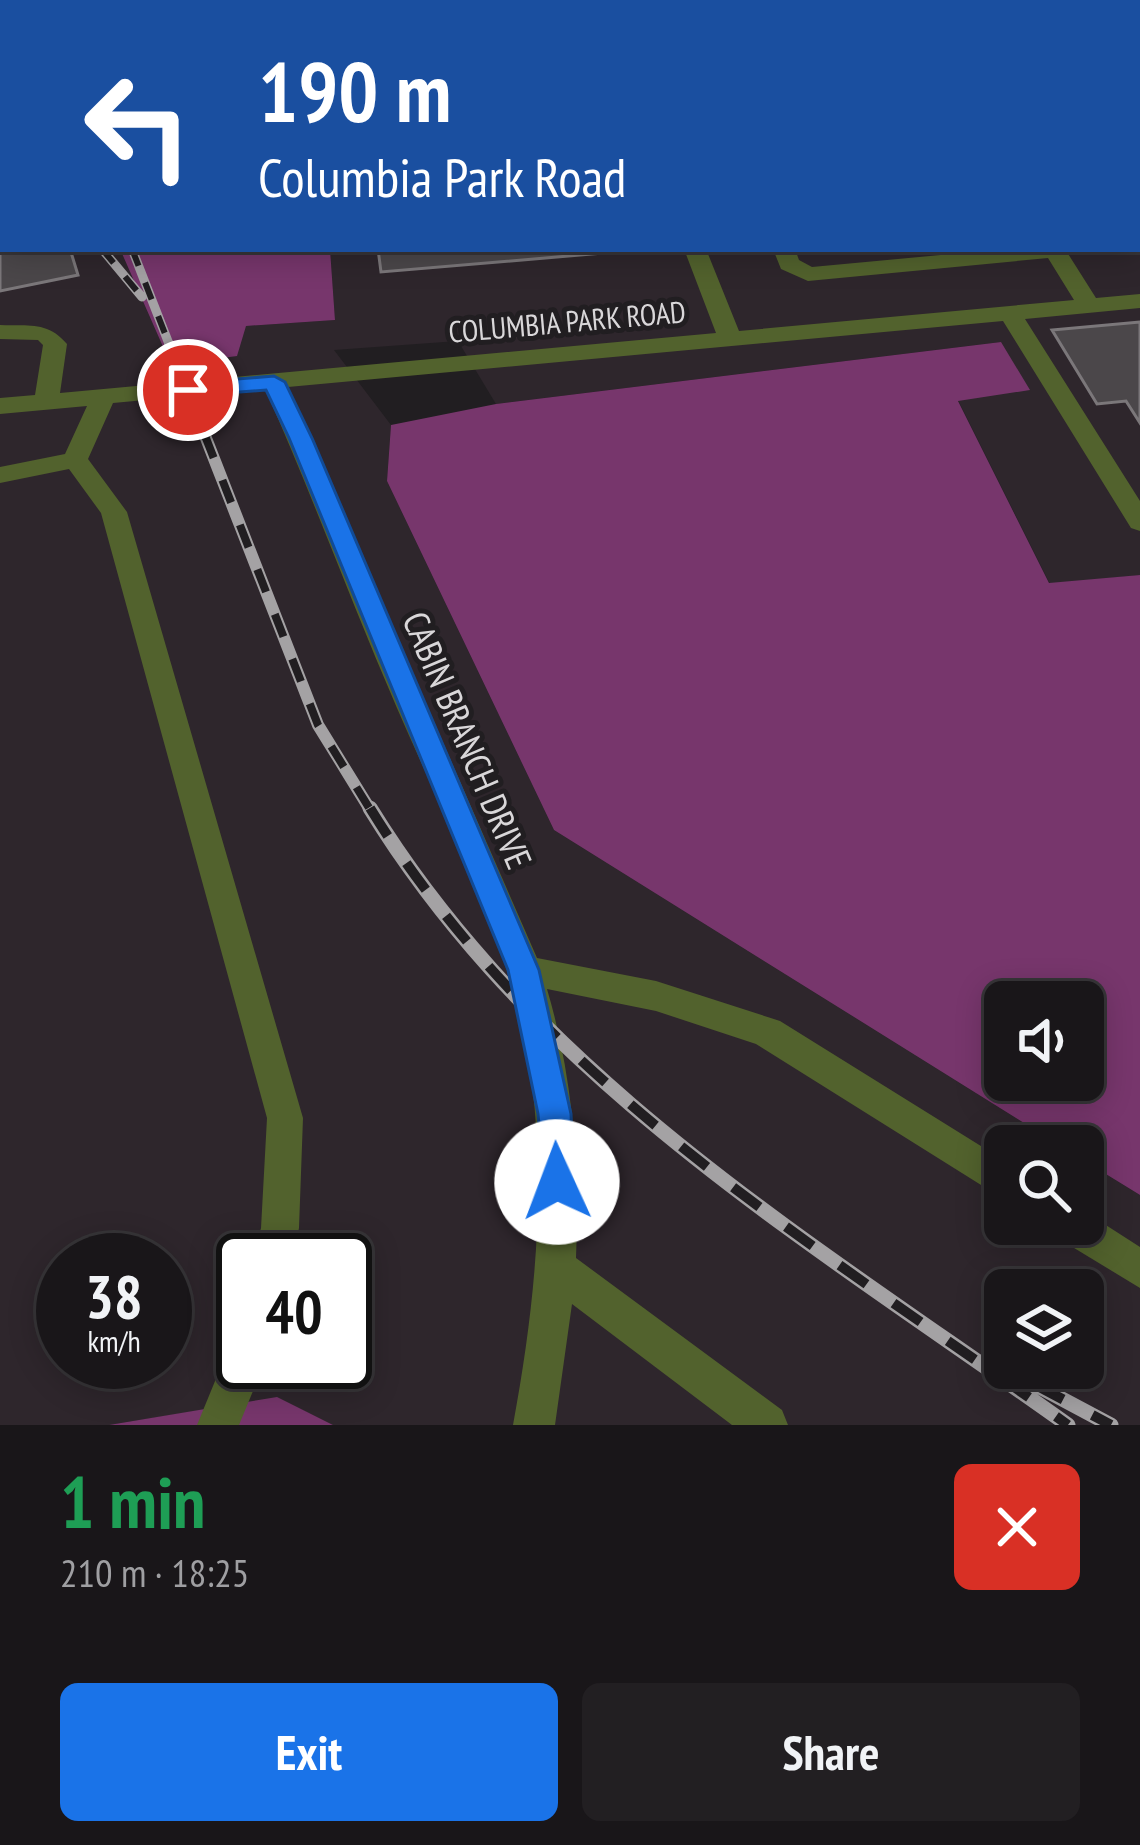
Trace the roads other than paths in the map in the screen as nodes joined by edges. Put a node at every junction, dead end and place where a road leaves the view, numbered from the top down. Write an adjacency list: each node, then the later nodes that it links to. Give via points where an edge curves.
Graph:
1 (695, 252): 9 (street)
2 (785, 252): 3 (street, via 808,274)
3 (1044, 252)
4 (1056, 252): 6 (street)
5 (1140, 301): 6 (street, COLUMBIA PARK ROAD)
6 (1090, 306): 7 (street, COLUMBIA PARK ROAD)
7 (1010, 313): 9 (street, COLUMBIA PARK ROAD); 16 (street)
8 (0, 332): 12 (street, via 44,334 55,344)
9 (730, 339): 10 (street, COLUMBIA PARK ROAD)
10 (274, 382): 11 (street, COLUMBIA PARK ROAD); 17 (street, CABIN BRANCH DRIVE)
11 (103, 397): 12 (street, COLUMBIA PARK ROAD); 14 (street)
12 (46, 402): 13 (street, COLUMBIA PARK ROAD)
13 (0, 406)
14 (75, 460): 15 (street); 19 (street, via 114,512 280,1098)
15 (0, 475)
16 (1140, 522)
17 (524, 970): 18 (street, via 656,996 767,1032); 21 (street, CABIN BRANCH DRIVE, via 555,1114)
18 (984, 1169)
19 (279, 1233)
20 (1103, 1245): 22 (street)
21 (553, 1265): 24 (street); 26 (street, CABIN BRANCH DRIVE)
22 (1140, 1269)
23 (233, 1389): 25 (street)
24 (759, 1422)
25 (218, 1425)
26 (534, 1425)

